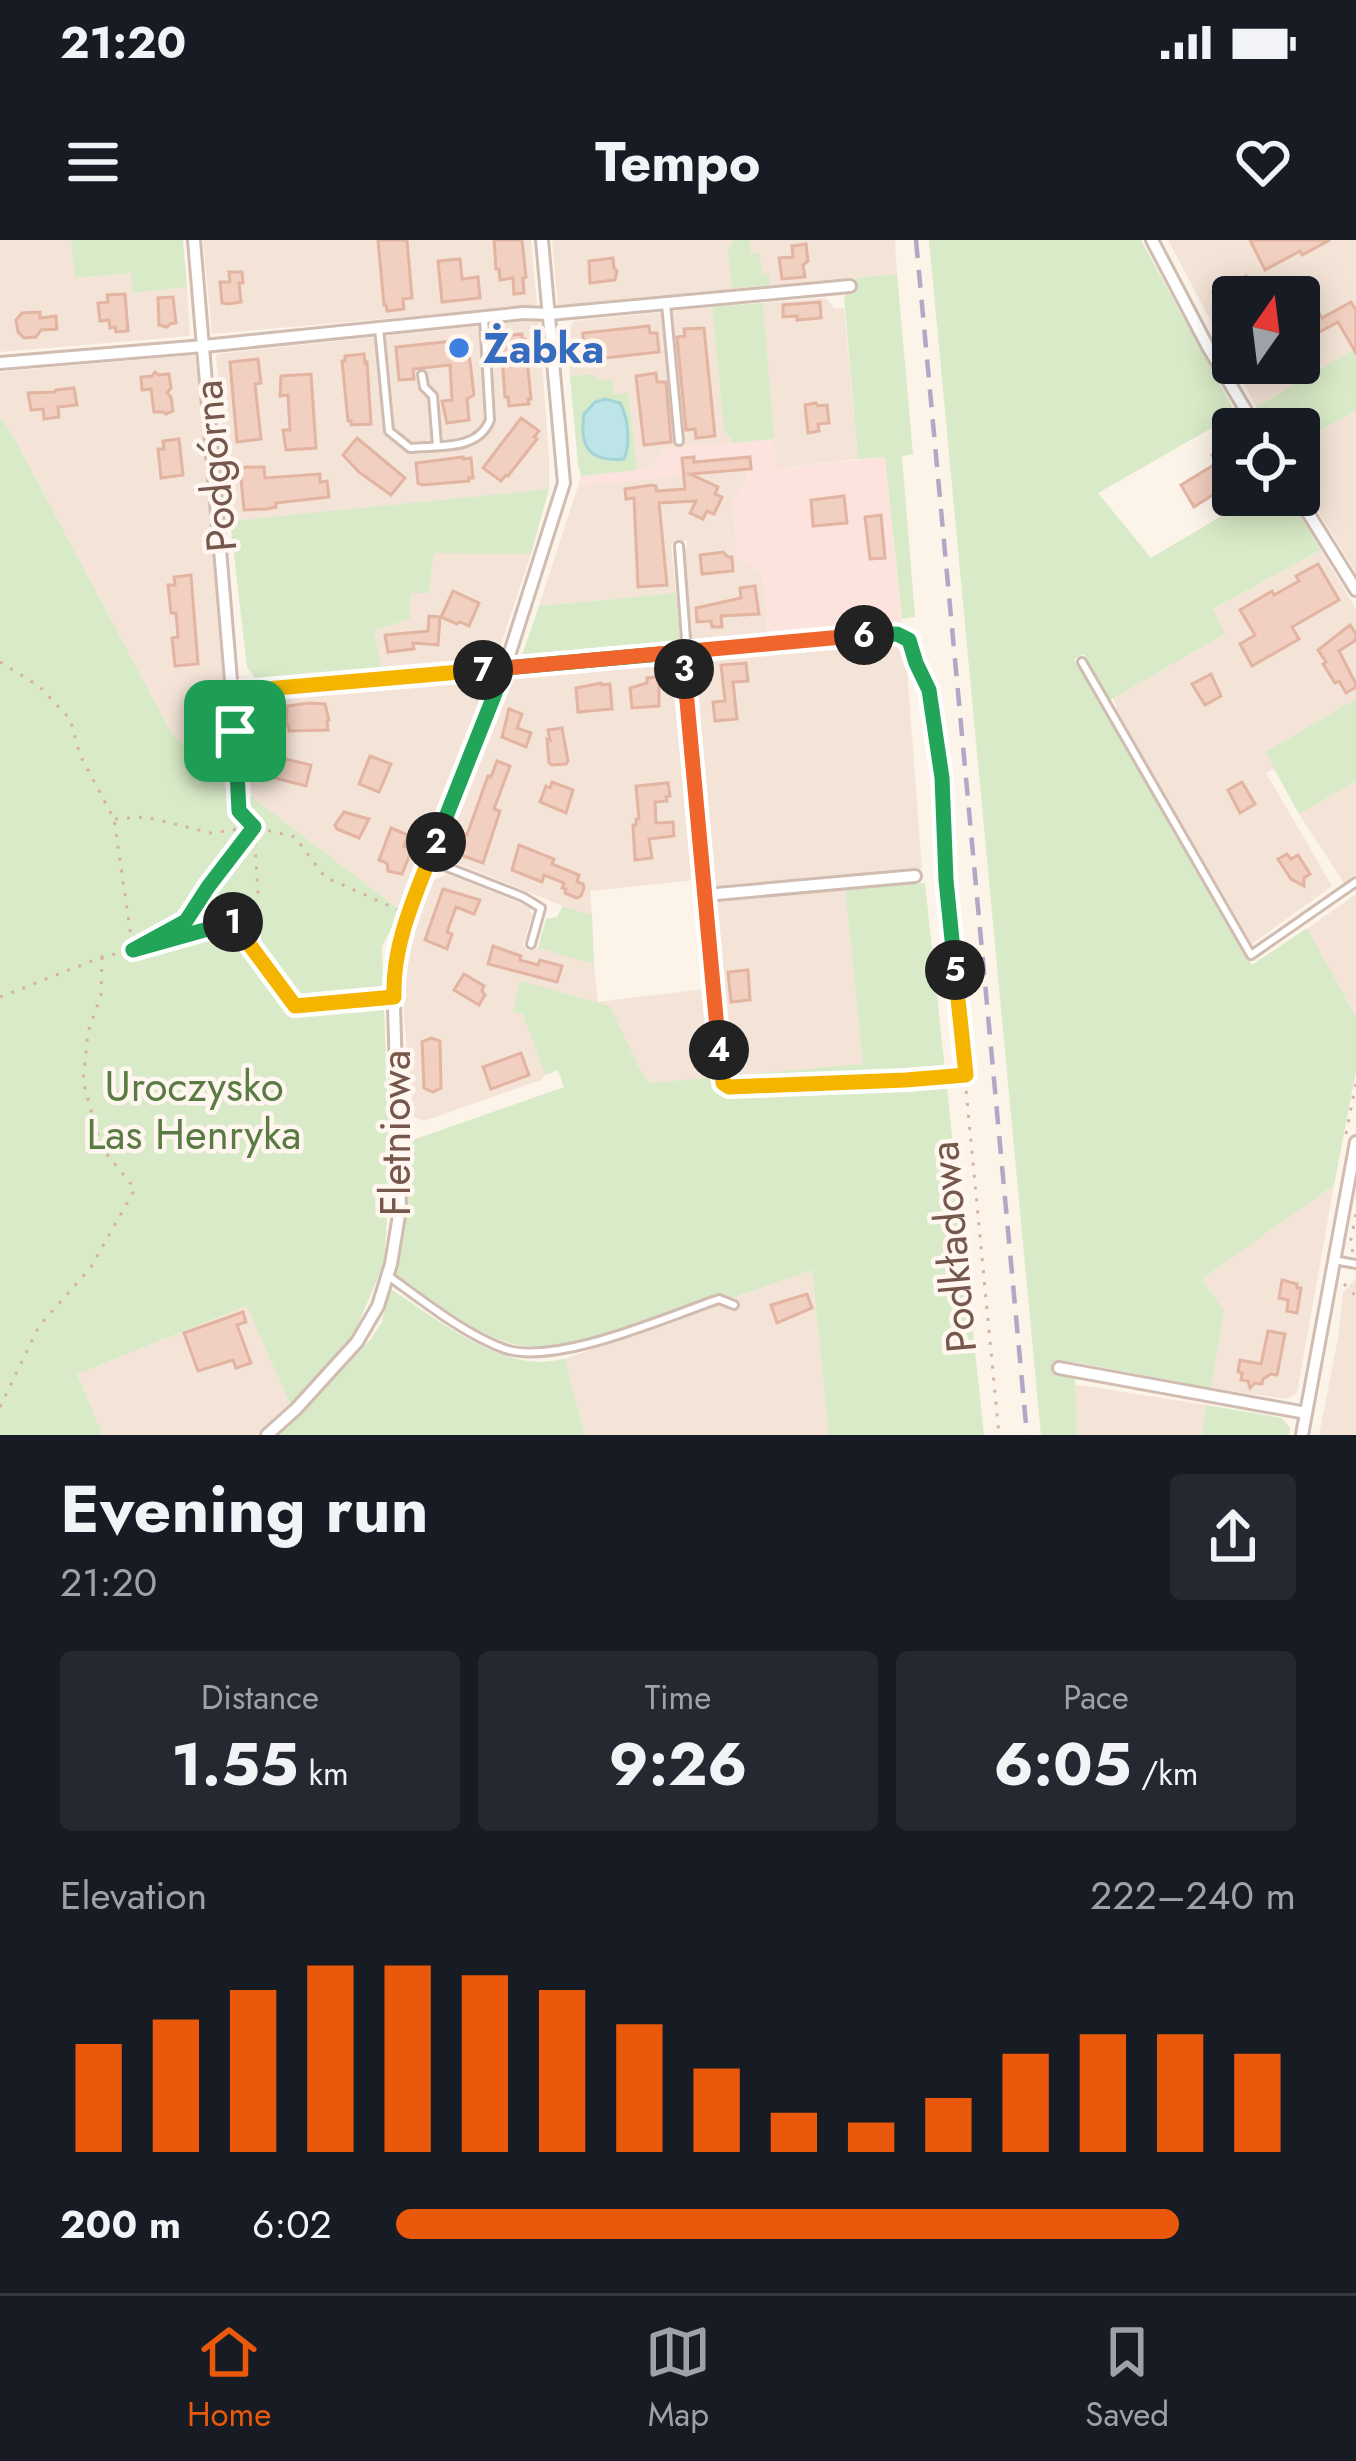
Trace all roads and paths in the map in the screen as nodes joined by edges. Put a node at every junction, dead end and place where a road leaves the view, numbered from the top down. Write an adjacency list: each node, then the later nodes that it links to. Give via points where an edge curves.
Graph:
1 (194, 240): 9 (street, Podgórna)
2 (542, 240): 6 (street, Fletniowa)
3 (1153, 240): 12 (street)
4 (850, 286): 5 (street)
5 (667, 304): 6 (street); 13 (lane)
6 (549, 314): 7 (street); 22 (street, Fletniowa, via 564,483)
7 (484, 318): 8 (street); 14 (lane, via 490,420 474,442)
8 (379, 328): 9 (street); 14 (lane, via 388,431 410,448)
9 (204, 346): 10 (street); 23 (street, Podgórna)
10 (0, 363)
11 (422, 375): 14 (lane, via 433,396)
12 (1244, 408)
13 (679, 441)
14 (437, 445)
15 (1310, 516): 17 (street)
16 (679, 545): 19 (lane)
17 (1356, 590)
18 (897, 634): 19 (street); 39 (path, Podkładowa, via 909,640 929,690)
19 (682, 652): 22 (street); 30 (street)
20 (0, 662): 25 (path, via 70,718)
21 (1082, 662): 29 (lane, via 1251,955)
22 (505, 668): 23 (street); 27 (street, Fletniowa)
23 (232, 692): 24 (lane)
24 (235, 731): 26 (path, via 239,811)
25 (113, 819): 26 (path, via 146,817 211,833); 34 (path)
26 (254, 827): 31 (path, via 295,837 325,877); 32 (path, via 258,894); 34 (path, via 186,921)
27 (429, 860): 31 (street, Fletniowa); 33 (lane, via 541,908)
28 (915, 876): 30 (street)
29 (1356, 882)
30 (705, 895): 38 (street)
31 (408, 914): 37 (street, Fletniowa)
32 (249, 918): 34 (path); 37 (path, via 249,944 295,1006)
33 (531, 944)
34 (133, 950): 35 (path)
35 (102, 957): 36 (path); 49 (path, via 83,1081 101,1147 135,1189 91,1267 39,1326)
36 (0, 997)
37 (394, 997): 44 (street, Fletniowa, via 400,1209)
38 (721, 1073): 39 (path, via 729,1087)
39 (966, 1075): 52 (path, Podkładowa)
40 (1356, 1142): 42 (street)
41 (1356, 1214): 43 (path)
42 (1334, 1259): 43 (lane); 50 (street)
43 (1354, 1260)
44 (388, 1275): 47 (lane, via 444,1316 533,1354 565,1351 719,1299); 51 (street, Fletniowa, via 357,1342)
45 (1344, 1284): 46 (path)
46 (1356, 1297)
47 (734, 1305)
48 (1059, 1369): 50 (street)
49 (0, 1407)
50 (1306, 1413): 53 (street)
51 (267, 1435)
52 (999, 1435)
53 (1302, 1435)

